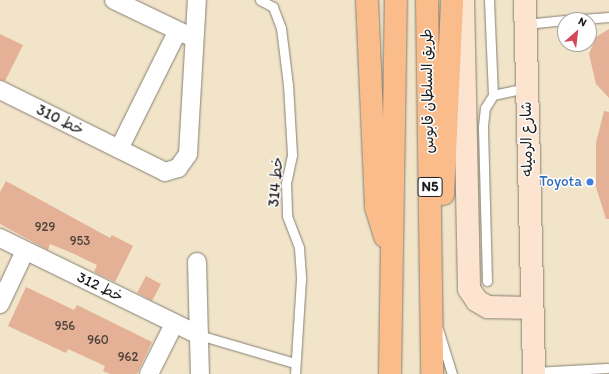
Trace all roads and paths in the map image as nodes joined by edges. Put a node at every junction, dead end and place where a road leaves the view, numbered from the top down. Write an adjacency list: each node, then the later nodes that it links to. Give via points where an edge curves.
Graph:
1 (114, 0): 15 (street)
2 (197, 0): 16 (street)
3 (260, 0): 32 (lane, خط 314, via 273,7 281,28 288,85 292,154 286,183 287,216 299,248 301,279)
4 (367, 0): 23 (highway, via 376,207)
5 (396, 0): 23 (highway, طريق السلطان قابوس)
6 (427, 0): 25 (highway, طريق السلطان قابوس / N5)
7 (452, 0): 25 (highway, via 441,228)
8 (463, 0): 29 (street, via 469,289 477,301 488,307)
9 (489, 0): 19 (lane)
10 (525, 0): 14 (street, شارع الرميله)
11 (609, 16): 12 (lane)
12 (597, 17)
13 (557, 21): 14 (lane)
14 (524, 24): 17 (street, شارع الرميله)
15 (178, 32): 16 (street); 20 (street)
16 (197, 39): 20 (street, خط 310, via 188,154 178,168 165,172)
17 (526, 88): 19 (lane); 29 (street, شارع الرميله)
18 (0, 90): 20 (street, خط 310)
19 (493, 95): 26 (lane, via 485,108 483,126)
20 (119, 149)
21 (0, 238): 22 (street, خط 312)
22 (25, 251): 27 (street); 30 (street, خط 312)
23 (391, 257): 38 (highway, طريق السلطان قابوس)
24 (197, 262): 31 (street)
25 (431, 264): 28 (highway, طريق السلطان قابوس / N5)
26 (487, 281)
27 (0, 304)
28 (430, 308): 39 (highway, طريق السلطان قابوس / N5); 40 (lane)
29 (531, 308): 34 (street, شارع الرميله)
30 (174, 324): 31 (street, خط 312); 35 (street)
31 (200, 335): 32 (lane); 36 (street)
32 (294, 363): 37 (lane, خط 314)
33 (607, 368): 34 (lane)
34 (534, 373)
35 (149, 374)
36 (200, 374)
37 (295, 374)
38 (390, 374)
39 (432, 374)
40 (452, 374)

